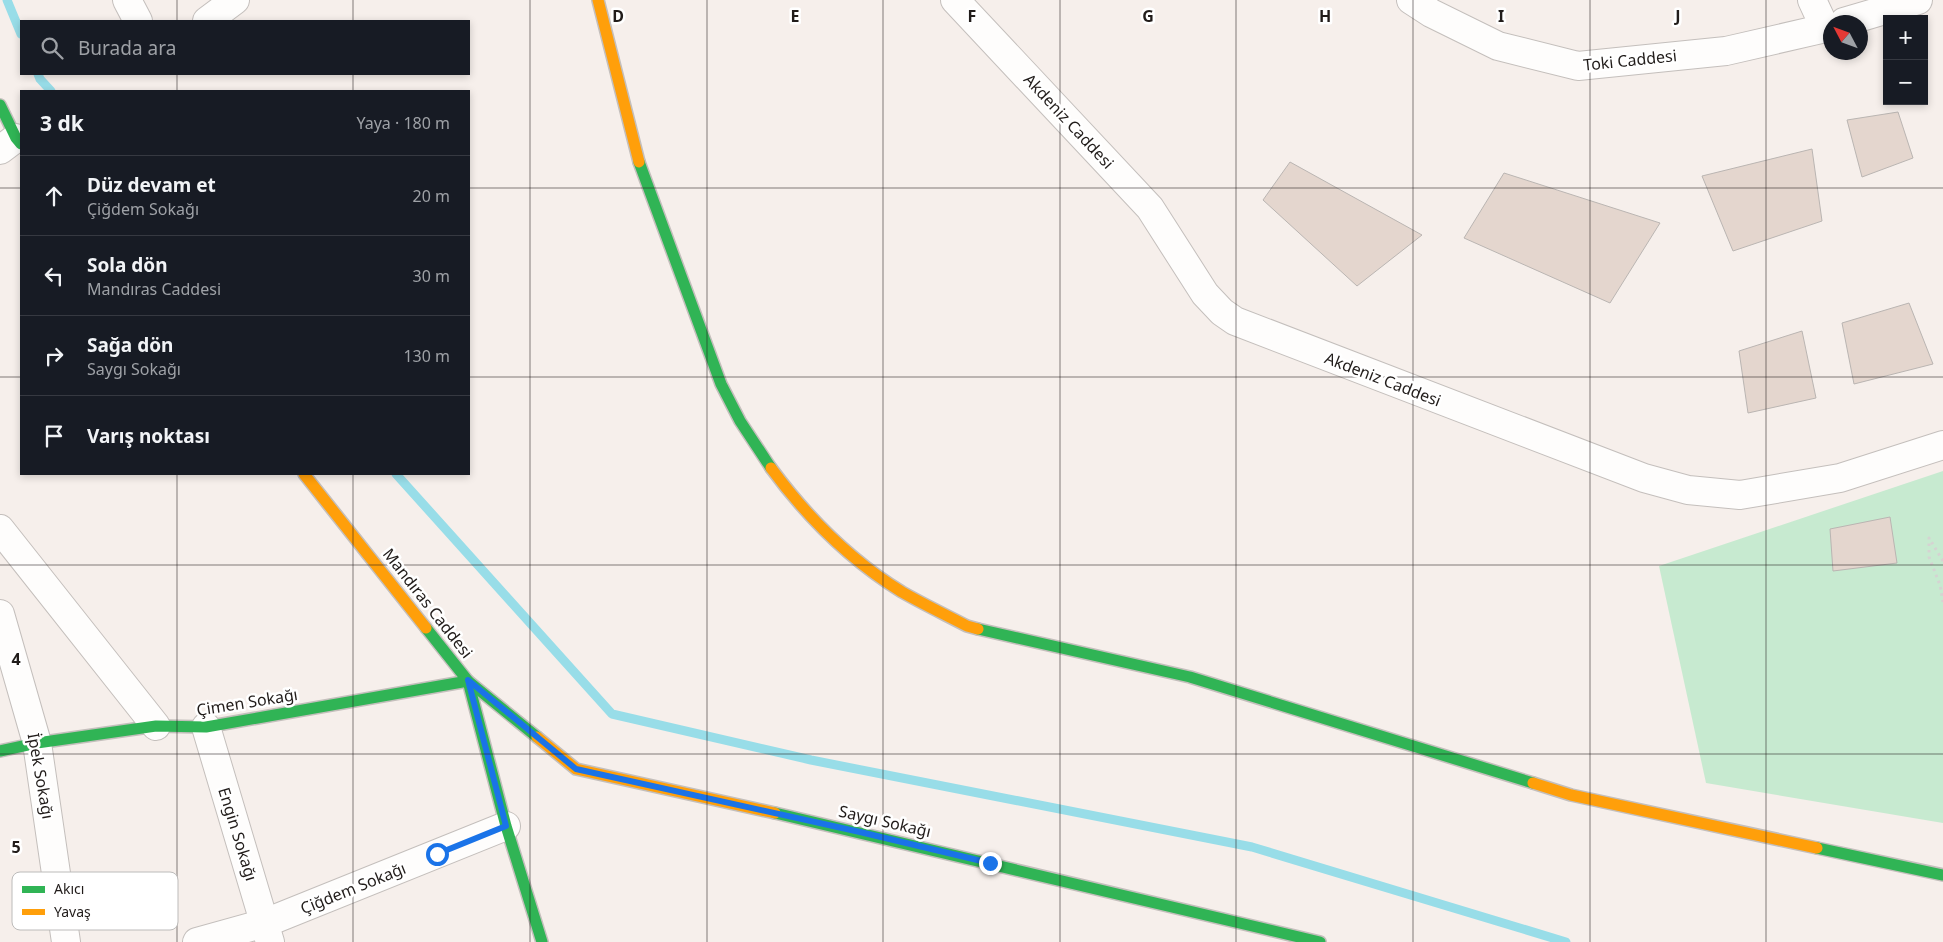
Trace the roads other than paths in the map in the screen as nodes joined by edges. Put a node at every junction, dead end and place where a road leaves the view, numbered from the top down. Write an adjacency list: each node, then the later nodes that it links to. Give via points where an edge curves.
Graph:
1 (127, 0): 10 (street)
2 (235, 0): 11 (street)
3 (598, 0): 26 (street, via 638,162 722,384 740,421 762,457 814,522 845,550 903,592 967,626 1190,677 1571,796)
4 (954, 0): 15 (street, Akdeniz Caddesi, via 1150,208 1205,294 1235,321 1644,478 1688,490 1740,495 1840,478)
5 (1411, 0): 12 (street, Toki Caddesi, via 1498,46 1578,66 1726,51)
6 (1812, 0): 8 (street)
7 (1918, 0): 9 (street, Toki Caddesi)
8 (1824, 15)
9 (1868, 15)
10 (137, 20)
11 (208, 20)
12 (1823, 28)
13 (0, 105): 14 (street)
14 (12, 144)
15 (1943, 445)
16 (305, 475): 19 (street, Mandıras Caddesi)
17 (0, 529): 20 (street)
18 (0, 614): 22 (street, İpek Sokağı)
19 (468, 680): 21 (street, Çimen Sokağı); 24 (street, Mandıras Caddesi); 28 (street, Saygı Sokağı, via 576,769 860,832)
20 (156, 726): 21 (street, Çimen Sokağı); 22 (street, Çimen Sokağı)
21 (206, 727): 27 (street, Engin Sokağı)
22 (37, 743): 23 (street, Çimen Sokağı); 25 (street, İpek Sokağı)
23 (0, 751)
24 (506, 826): 27 (street, Çiğdem Sokağı); 30 (street, Mandıras Caddesi)
25 (56, 872)
26 (1943, 876)
27 (267, 932): 29 (street, Çiğdem Sokağı)
28 (1240, 932): 31 (street, Saygı Sokağı)
29 (196, 942)
30 (542, 942)
31 (1320, 942)

